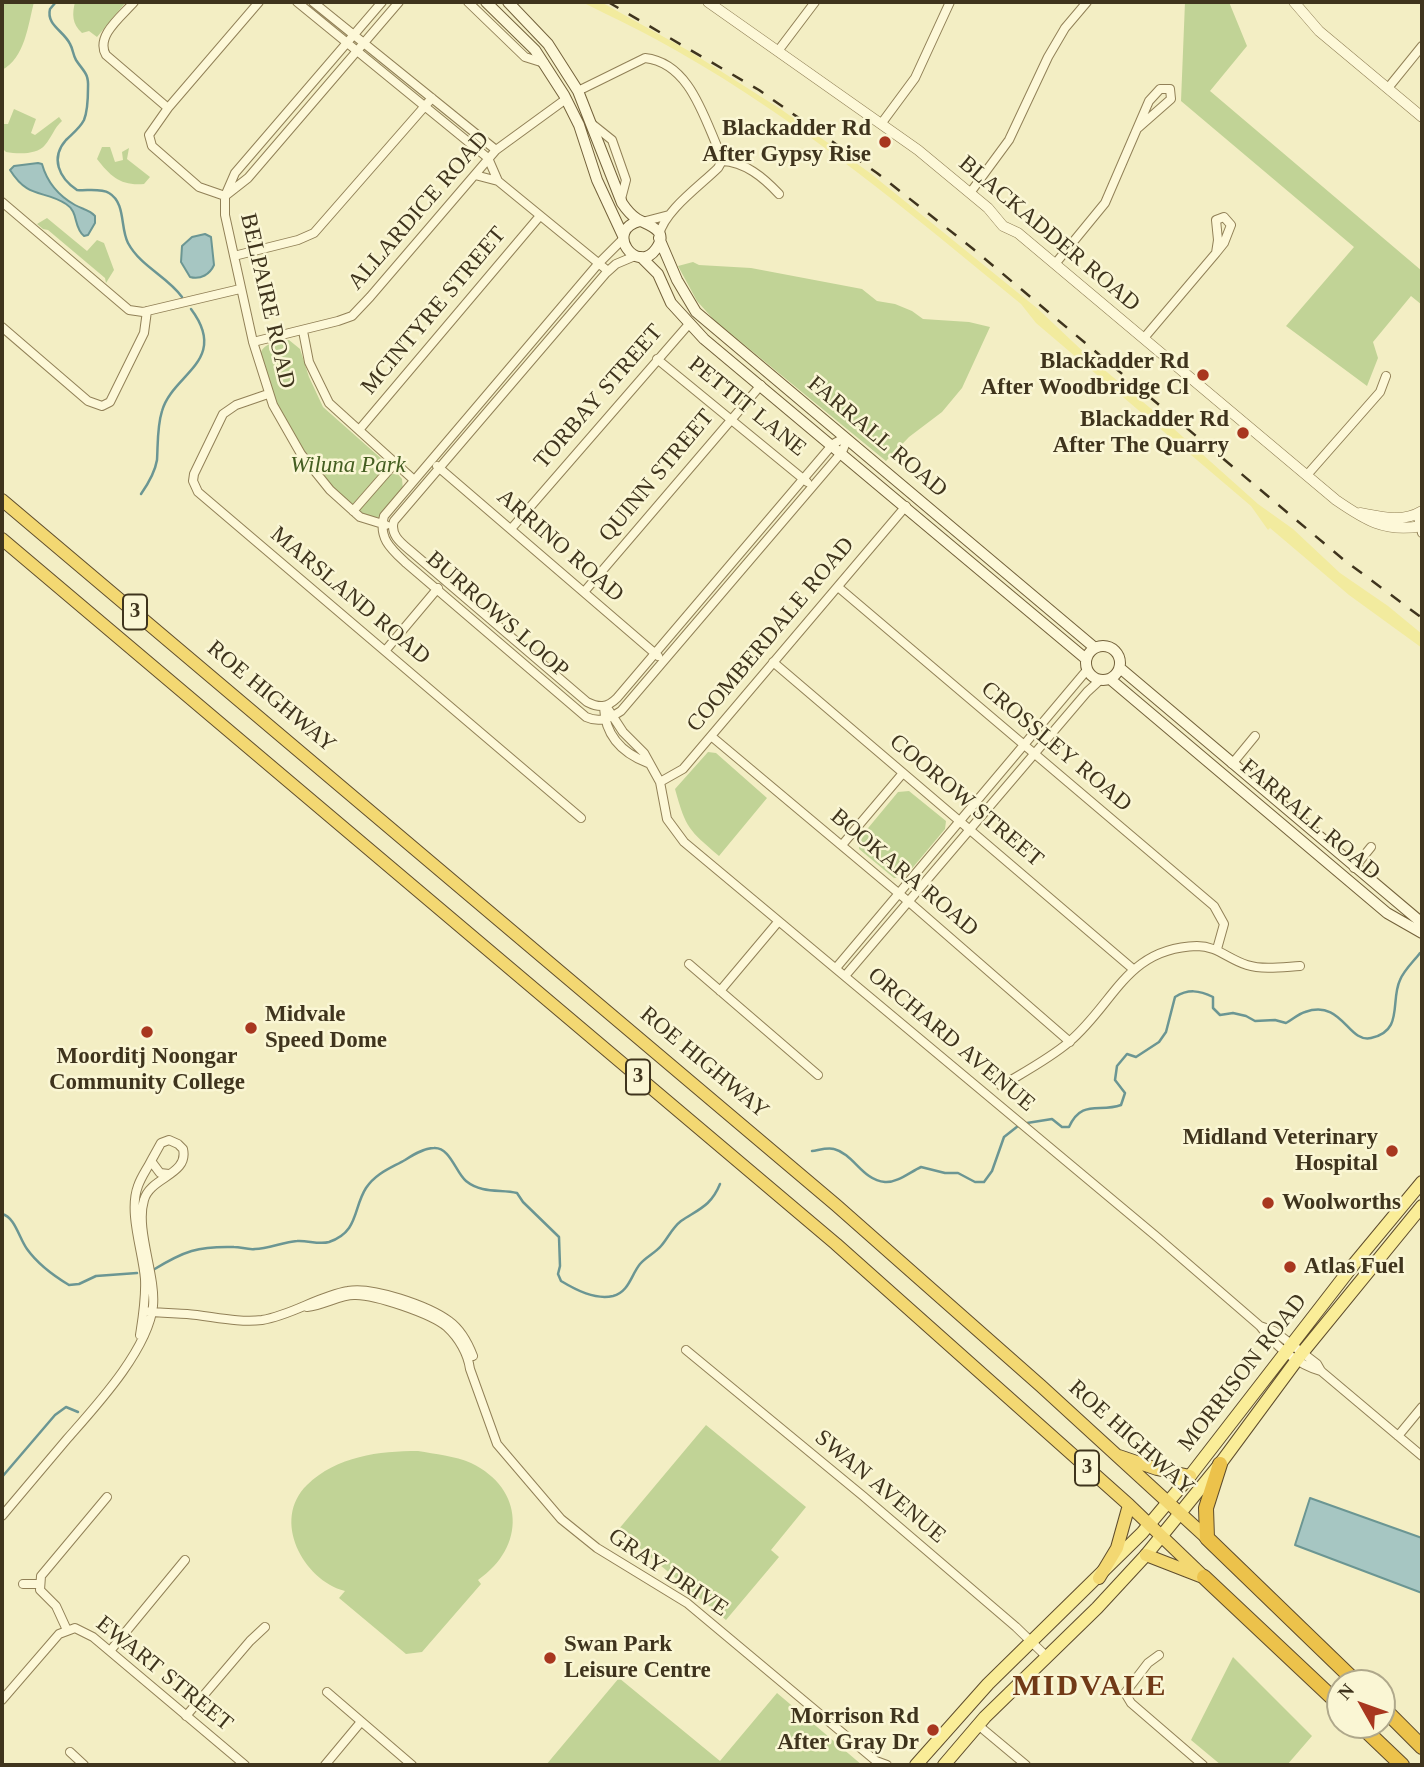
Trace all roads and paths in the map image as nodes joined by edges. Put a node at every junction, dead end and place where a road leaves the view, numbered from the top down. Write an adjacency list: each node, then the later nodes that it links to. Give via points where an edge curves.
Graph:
1 (134, 2): 26 (street, via 104,38 103,50)
2 (259, 2): 26 (street)
3 (297, 2): 15 (street)
4 (313, 2): 15 (street)
5 (382, 2): 15 (street, BELPAIRE ROAD)
6 (399, 2): 16 (street, BELPAIRE ROAD)
7 (468, 2): 19 (street, via 525,57)
8 (486, 2): 19 (main road)
9 (508, 2): 22 (main road, via 548,44)
10 (708, 2): 18 (street, BLACKADDER ROAD)
11 (815, 2): 18 (street)
12 (950, 2): 29 (street, via 915,78)
13 (1087, 2): 37 (street, via 1052,50 1009,140)
14 (1294, 2): 21 (street, via 1320,31)
15 (352, 38): 16 (street); 39 (street, BELPAIRE ROAD, via 235,173)
16 (361, 46): 20 (street); 39 (street, BELPAIRE ROAD, via 248,178)
17 (1422, 46): 21 (street)
18 (778, 51): 29 (street, BLACKADDER ROAD)
19 (544, 63): 24 (main road)
20 (393, 73): 23 (street); 25 (street)
21 (1388, 88): 27 (street)
22 (578, 91): 34 (street, via 645,58 661,62 687,83); 43 (main road, via 621,200)
23 (432, 98): 25 (street); 28 (street)
24 (566, 99): 32 (street, ALLARDICE ROAD); 45 (main road)
25 (425, 106): 31 (street); 47 (street, via 314,233)
26 (168, 108): 39 (street, via 149,140 199,187)
27 (1422, 117)
28 (464, 124): 31 (street); 32 (street)
29 (881, 124): 37 (street, BLACKADDER ROAD)
30 (1138, 128): 30 (street, via 1154,94 1170,89 1171,99); 50 (street, via 1105,203)
31 (457, 131): 33 (street)
32 (496, 150): 33 (street, ALLARDICE ROAD)
33 (488, 158): 35 (street, ALLARDICE ROAD); 36 (street)
34 (722, 161): 38 (street, via 741,163); 41 (street)
35 (475, 175): 36 (street); 58 (street, ALLARDICE ROAD, via 359,310)
36 (498, 181): 42 (street)
37 (970, 192): 50 (street, BLACKADDER ROAD, via 1003,226)
38 (779, 194)
39 (225, 196): 47 (street, BELPAIRE ROAD)
40 (2, 202): 54 (street, via 122,305 135,312)
41 (668, 215): 43 (street); 44 (street)
42 (539, 216): 49 (street); 72 (street, MCINTYRE STREET)
43 (643, 221): 44 (main road, via 655,227); 45 (main road, via 629,225)
44 (659, 236): 48 (main road, via 656,249); 73 (main road, FARRALL ROAD, via 696,312)
45 (624, 238): 48 (main road, via 626,248); 49 (street)
46 (1216, 253): 59 (street)
47 (234, 256): 52 (street, BELPAIRE ROAD)
48 (638, 256): 51 (street); 56 (main road, FARRALL ROAD, via 658,274 671,303)
49 (598, 264): 51 (street); 53 (street)
50 (1055, 264): 59 (street, BLACKADDER ROAD)
51 (608, 271): 55 (street)
52 (240, 289): 54 (street); 60 (street, BELPAIRE ROAD)
53 (559, 310): 55 (street); 61 (street)
54 (147, 311): 57 (street, via 144,333 110,402 102,406 88,401)
55 (569, 317): 62 (street)
56 (689, 324): 63 (street, TORBAY STREET); 67 (main road, FARRALL ROAD)
57 (2, 327)
58 (303, 331): 60 (street, ALLARDICE ROAD); 72 (street, via 320,388)
59 (1144, 338): 78 (street, BLACKADDER ROAD)
60 (253, 342): 68 (street, BELPAIRE ROAD)
61 (531, 344): 62 (street); 65 (street)
62 (540, 351): 66 (street)
63 (657, 359): 71 (street, PETTIT LANE); 91 (street, TORBAY STREET)
64 (1386, 376): 78 (street, via 1380,393)
65 (502, 377): 66 (street); 69 (street)
66 (512, 385): 70 (street)
67 (761, 385): 71 (street, QUINN STREET); 74 (main road, FARRALL ROAD)
68 (268, 394): 84 (street, BELPAIRE ROAD, via 301,454); 111 (street, MARSLAND ROAD, via 223,414 194,474 194,486)
69 (473, 411): 70 (street); 75 (street)
70 (483, 418): 77 (street)
71 (730, 419): 79 (street, PETTIT LANE); 103 (street, QUINN STREET)
72 (359, 430): 76 (street)
73 (846, 439): 74 (street); 110 (main road, FARRALL ROAD)
74 (837, 448): 79 (street); 81 (street); 83 (main road, FARRALL ROAD)
75 (431, 461): 77 (street, ARRINO ROAD); 80 (street)
76 (395, 463): 80 (street); 84 (street)
77 (440, 469): 90 (street); 91 (street, ARRINO ROAD)
78 (1307, 475): 85 (street, BLACKADDER ROAD)
79 (804, 479): 81 (street, PETTIT LANE); 87 (street)
80 (414, 480): 89 (street)
81 (812, 486): 88 (street)
82 (2, 500): 178 (highway, ROE HIGHWAY / 3, via 836,1205)
83 (906, 506): 100 (street, COOMBERDALE ROAD); 115 (main road, FARRALL ROAD)
84 (353, 512): 89 (street, BELPAIRE ROAD)
85 (1353, 512): 86 (street, BLACKADDER ROAD, via 1388,518); 92 (street, BLACKADDER ROAD, via 1378,525)
86 (1420, 513): 92 (street)
87 (773, 515): 88 (street); 94 (street)
88 (782, 522): 96 (street)
89 (382, 524): 90 (street, BELPAIRE ROAD); 97 (street, BURROWS LOOP, via 386,543)
90 (392, 527): 95 (street, BURROWS LOOP, via 398,540)
91 (512, 529): 103 (street, ARRINO ROAD)
92 (1421, 529)
93 (2, 539): 184 (highway, 3, via 835,1244)
94 (744, 548): 96 (street); 99 (street)
95 (414, 554): 97 (street); 98 (street, BURROWS LOOP)
96 (753, 556): 101 (street)
97 (406, 563): 102 (street, BURROWS LOOP)
98 (444, 580): 102 (street); 104 (street, BURROWS LOOP)
99 (716, 582): 101 (street); 105 (street)
100 (838, 587): 114 (street, COOMBERDALE ROAD); 130 (street, CROSSLEY ROAD)
101 (725, 589): 107 (street)
102 (437, 590): 106 (street, BURROWS LOOP); 111 (street)
103 (584, 592): 112 (street, ARRINO ROAD)
104 (478, 609): 106 (street); 108 (street, BURROWS LOOP)
105 (687, 615): 107 (street); 112 (street)
106 (470, 618): 109 (street, BURROWS LOOP)
107 (696, 622): 113 (street)
108 (510, 636): 109 (street); 116 (street, BURROWS LOOP)
109 (502, 645): 118 (street, BURROWS LOOP)
110 (1095, 648): 115 (main road); 117 (main road, via 1116,650)
111 (385, 651): 138 (street, MARSLAND ROAD)
112 (654, 653): 113 (street, ARRINO ROAD); 125 (street)
113 (663, 661): 127 (street, via 621,711)
114 (774, 662): 128 (street, COOMBERDALE ROAD); 133 (street, COOROW STREET)
115 (1087, 664): 119 (main road, via 1093,677); 124 (street)
116 (544, 666): 118 (street); 121 (street, BURROWS LOOP)
117 (1119, 668): 119 (main road); 120 (main road, FARRALL ROAD)
118 (537, 675): 123 (street, BURROWS LOOP)
119 (1105, 679): 122 (main road, FARRALL ROAD); 126 (street)
120 (1138, 684): 122 (main road); 132 (main road, FARRALL ROAD)
121 (576, 692): 123 (street); 125 (street, BURROWS LOOP, via 587,702)
122 (1129, 695): 139 (main road, FARRALL ROAD)
123 (568, 702): 127 (street, BURROWS LOOP, via 586,717)
124 (1059, 705): 126 (street); 130 (street)
125 (605, 707): 127 (street)
126 (1069, 713): 131 (street)
127 (609, 718): 134 (street, ORCHARD AVENUE, via 642,750)
128 (711, 736): 134 (street, COOMBERDALE ROAD, via 682,769); 143 (street, BOOKARA ROAD)
129 (1255, 736): 132 (street)
130 (1025, 746): 131 (street, CROSSLEY ROAD); 135 (street)
131 (1034, 754): 136 (street); 158 (street, CROSSLEY ROAD, via 1214,906 1224,924)
132 (1232, 764): 137 (main road, FARRALL ROAD)
133 (903, 773): 140 (street, COOROW STREET); 143 (street)
134 (660, 782): 155 (street, ORCHARD AVENUE, via 667,819 677,835)
135 (994, 782): 136 (street); 140 (street)
136 (1003, 790): 141 (street)
137 (1284, 808): 139 (main road); 142 (main road, FARRALL ROAD)
138 (581, 818)
139 (1276, 819): 145 (main road, FARRALL ROAD)
140 (961, 821): 141 (street, COOROW STREET); 146 (street)
141 (970, 829): 147 (street); 162 (street, COOROW STREET)
142 (1321, 839): 145 (main road); 148 (main road, FARRALL ROAD)
143 (842, 845): 151 (street, BOOKARA ROAD)
144 (1371, 847): 148 (street)
145 (1312, 850): 150 (main road, FARRALL ROAD)
146 (931, 857): 147 (street); 151 (street)
147 (940, 865): 152 (street)
148 (1354, 867): 149 (main road, FARRALL ROAD)
149 (1367, 878): 150 (main road); 153 (main road, FARRALL ROAD)
150 (1358, 888): 154 (main road, FARRALL ROAD)
151 (899, 894): 152 (street, BOOKARA ROAD); 161 (street)
152 (909, 902): 163 (street); 165 (street, BOOKARA ROAD)
153 (1402, 907): 154 (main road); 156 (main road, FARRALL ROAD)
154 (1394, 918): 157 (main road, FARRALL ROAD)
155 (778, 922): 161 (street, ORCHARD AVENUE); 164 (street)
156 (1422, 923)
157 (1422, 933)
158 (1217, 949): 160 (street, via 1247,965); 162 (street, via 1199,946 1164,953)
159 (689, 964): 164 (street)
160 (1300, 966)
161 (836, 968): 163 (street, ORCHARD AVENUE)
162 (1133, 969): 165 (street)
163 (845, 976): 173 (street, ORCHARD AVENUE, via 1260,1326 1268,1338)
164 (720, 991): 166 (street)
165 (1070, 1042): 167 (street)
166 (818, 1075)
167 (1001, 1086)
168 (151, 1161): 169 (street, via 160,1173); 169 (street, via 164,1141 178,1144 184,1156 181,1166); 172 (street, via 136,1195)
169 (169, 1174): 172 (street, via 153,1184 143,1201)
170 (1422, 1182): 173 (main road, MORRISON ROAD)
171 (1422, 1206): 175 (main road, MORRISON ROAD)
172 (148, 1309): 186 (street, via 146,1329 118,1380); 218 (street, GRAY DRIVE, via 260,1320 345,1291 370,1289 451,1322 474,1358 478,1387 497,1444 561,1519 597,1548 687,1603)
173 (1288, 1347): 175 (street, ORCHARD AVENUE); 181 (main road, MORRISON ROAD)
174 (686, 1350): 199 (street, SWAN AVENUE)
175 (1300, 1356): 177 (street, ORCHARD AVENUE, via 1317,1364); 180 (main road, MORRISON ROAD)
176 (1422, 1407): 177 (street)
177 (1398, 1436): 179 (street, ORCHARD AVENUE)
178 (1115, 1455): 181 (highway); 183 (highway, ROE HIGHWAY / 3)
179 (1422, 1456)
180 (1220, 1464): 185 (main road, MORRISON ROAD); 189 (highway, via 1206,1508)
181 (1190, 1476): 183 (main road, MORRISON ROAD)
182 (107, 1497): 195 (street, via 45,1570)
183 (1167, 1503): 185 (highway, ROE HIGHWAY / 3); 187 (main road, MORRISON ROAD)
184 (1129, 1505): 187 (highway, 3); 193 (highway, via 1117,1548)
185 (1181, 1514): 188 (main road, MORRISON ROAD); 189 (highway, ROE HIGHWAY / 3)
186 (2, 1516)
187 (1149, 1525): 188 (highway, 3); 193 (main road, MORRISON ROAD)
188 (1162, 1537): 190 (main road, MORRISON ROAD); 192 (highway, 3)
189 (1207, 1538): 198 (highway, ROE HIGHWAY / 3)
190 (1146, 1555): 192 (highway); 202 (main road, MORRISON ROAD)
191 (186, 1560): 200 (street)
192 (1204, 1577): 206 (highway, 3)
193 (1099, 1578): 199 (main road, MORRISON ROAD)
194 (23, 1584): 195 (street)
195 (39, 1584): 197 (street, EWART STREET)
196 (265, 1627): 209 (street)
197 (67, 1630): 200 (street, EWART STREET, via 84,1631); 207 (street)
198 (1310, 1637): 203 (highway, ROE HIGHWAY / 3); 204 (highway)
199 (1031, 1641): 202 (street, SWAN AVENUE); 225 (main road, MORRISON ROAD)
200 (110, 1651): 209 (street, EWART STREET)
201 (1159, 1655): 228 (street, via 1127,1688 1126,1697)
202 (1046, 1656): 212 (main road, MORRISON ROAD)
203 (1343, 1669)
204 (1348, 1669)
205 (327, 1692): 211 (street)
206 (1326, 1692)
207 (2, 1698)
208 (1396, 1711): 213 (highway)
209 (187, 1716): 217 (street, EWART STREET)
210 (1396, 1721): 215 (highway)
211 (360, 1723): 222 (street); 223 (street)
212 (978, 1725): 226 (main road, MORRISON ROAD); 227 (street)
213 (1422, 1734)
214 (1375, 1739): 229 (highway)
215 (1422, 1747)
216 (70, 1752): 219 (street)
217 (235, 1757): 220 (street); 221 (street, EWART STREET)
218 (876, 1763): 224 (street, GRAY DRIVE)
219 (84, 1765)
220 (228, 1765)
221 (245, 1765)
222 (325, 1765)
223 (412, 1765)
224 (887, 1765)
225 (915, 1765)
226 (944, 1765)
227 (1026, 1765)
228 (1203, 1765)
229 (1402, 1765)

